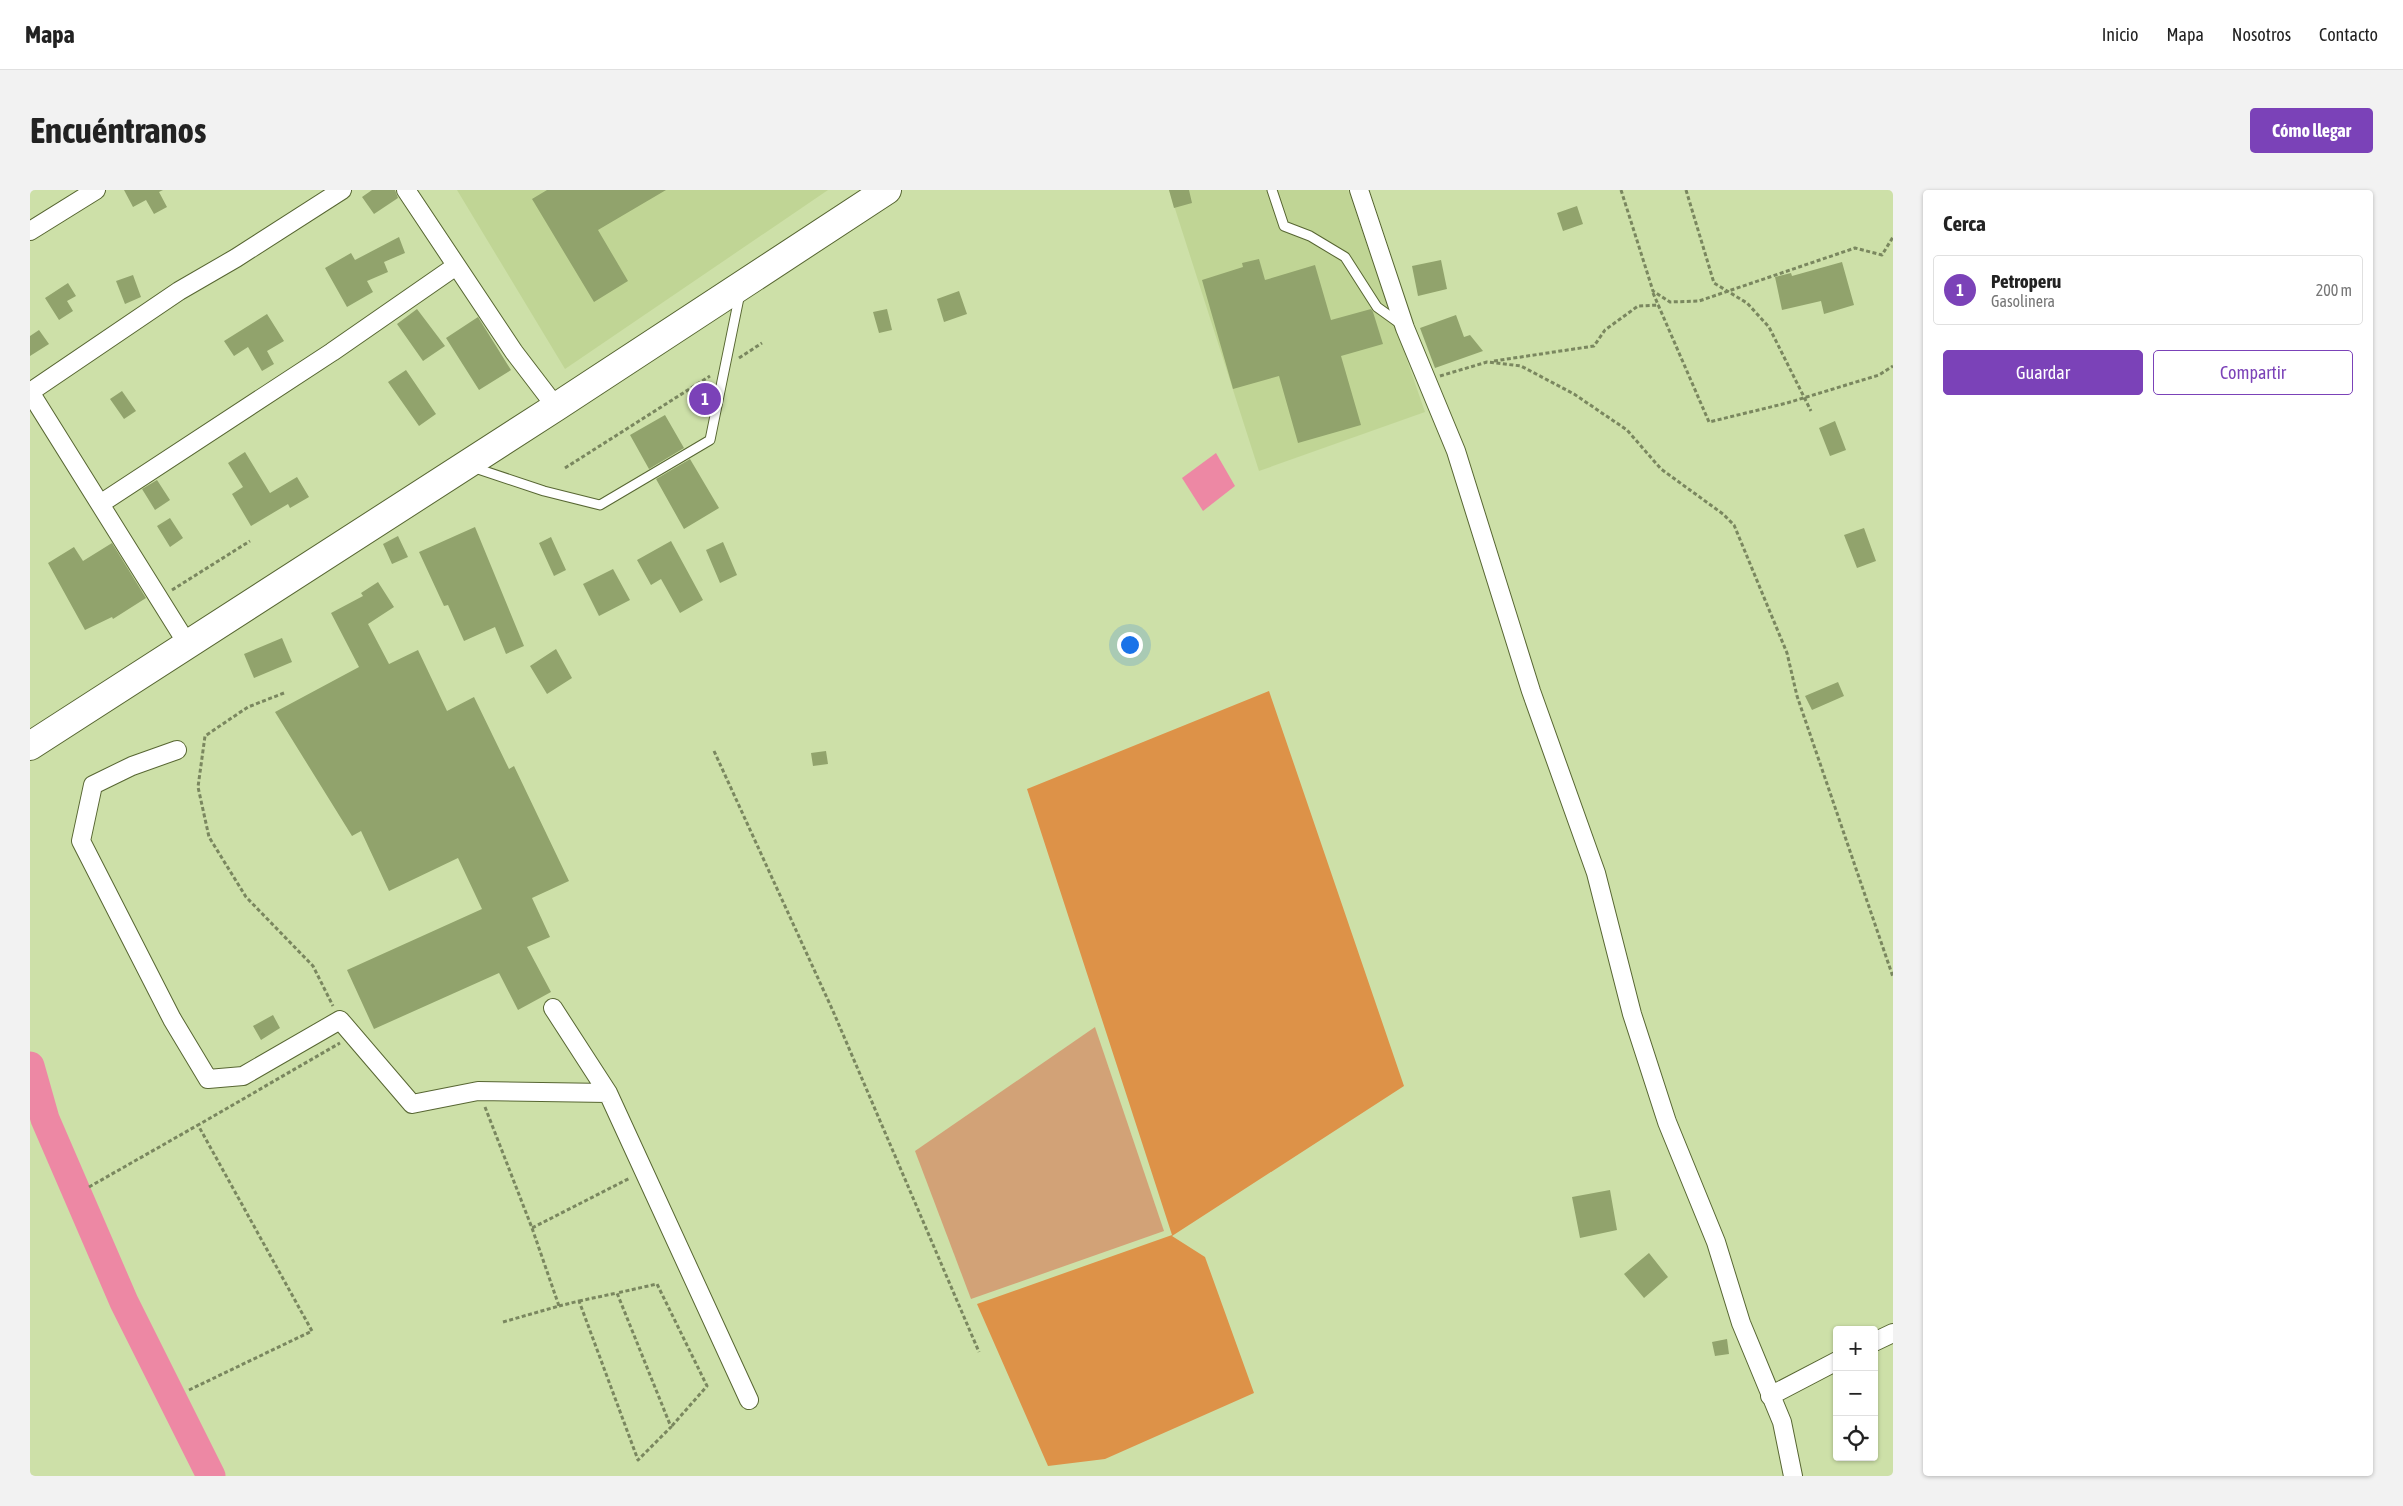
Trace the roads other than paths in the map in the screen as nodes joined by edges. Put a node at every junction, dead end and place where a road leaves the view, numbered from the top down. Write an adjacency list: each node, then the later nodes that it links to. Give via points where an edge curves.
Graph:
1 (96, 190): 7 (street)
2 (342, 190): 11 (street, via 179,291)
3 (406, 190): 8 (street)
4 (887, 190): 9 (highway)
5 (1272, 190): 10 (lane, via 1284,226 1310,236 1345,257 1377,307)
6 (1359, 190): 10 (street)
7 (30, 231)
8 (456, 266): 12 (street); 14 (street, via 332,352)
9 (742, 284): 12 (highway); 13 (lane, via 710,440 600,505 544,491)
10 (1405, 328): 23 (street, via 1456,451 1530,692 1596,873 1632,1014 1666,1122 1716,1242 1741,1323)
11 (30, 392): 14 (street)
12 (556, 407): 13 (highway)
13 (467, 465): 15 (highway)
14 (100, 504): 15 (street)
15 (188, 645): 16 (highway)
16 (30, 746)
17 (177, 750): 19 (street, via 132,766 93,786 81,841 177,1028 208,1079 243,1076 340,1020 412,1104 478,1091)
18 (553, 1008): 19 (street)
19 (608, 1093): 24 (street)
20 (1893, 1333): 21 (street)
21 (1878, 1340)
22 (1833, 1364): 23 (street)
23 (1770, 1396): 25 (street, via 1782,1422)
24 (749, 1400)
25 (1793, 1476)

